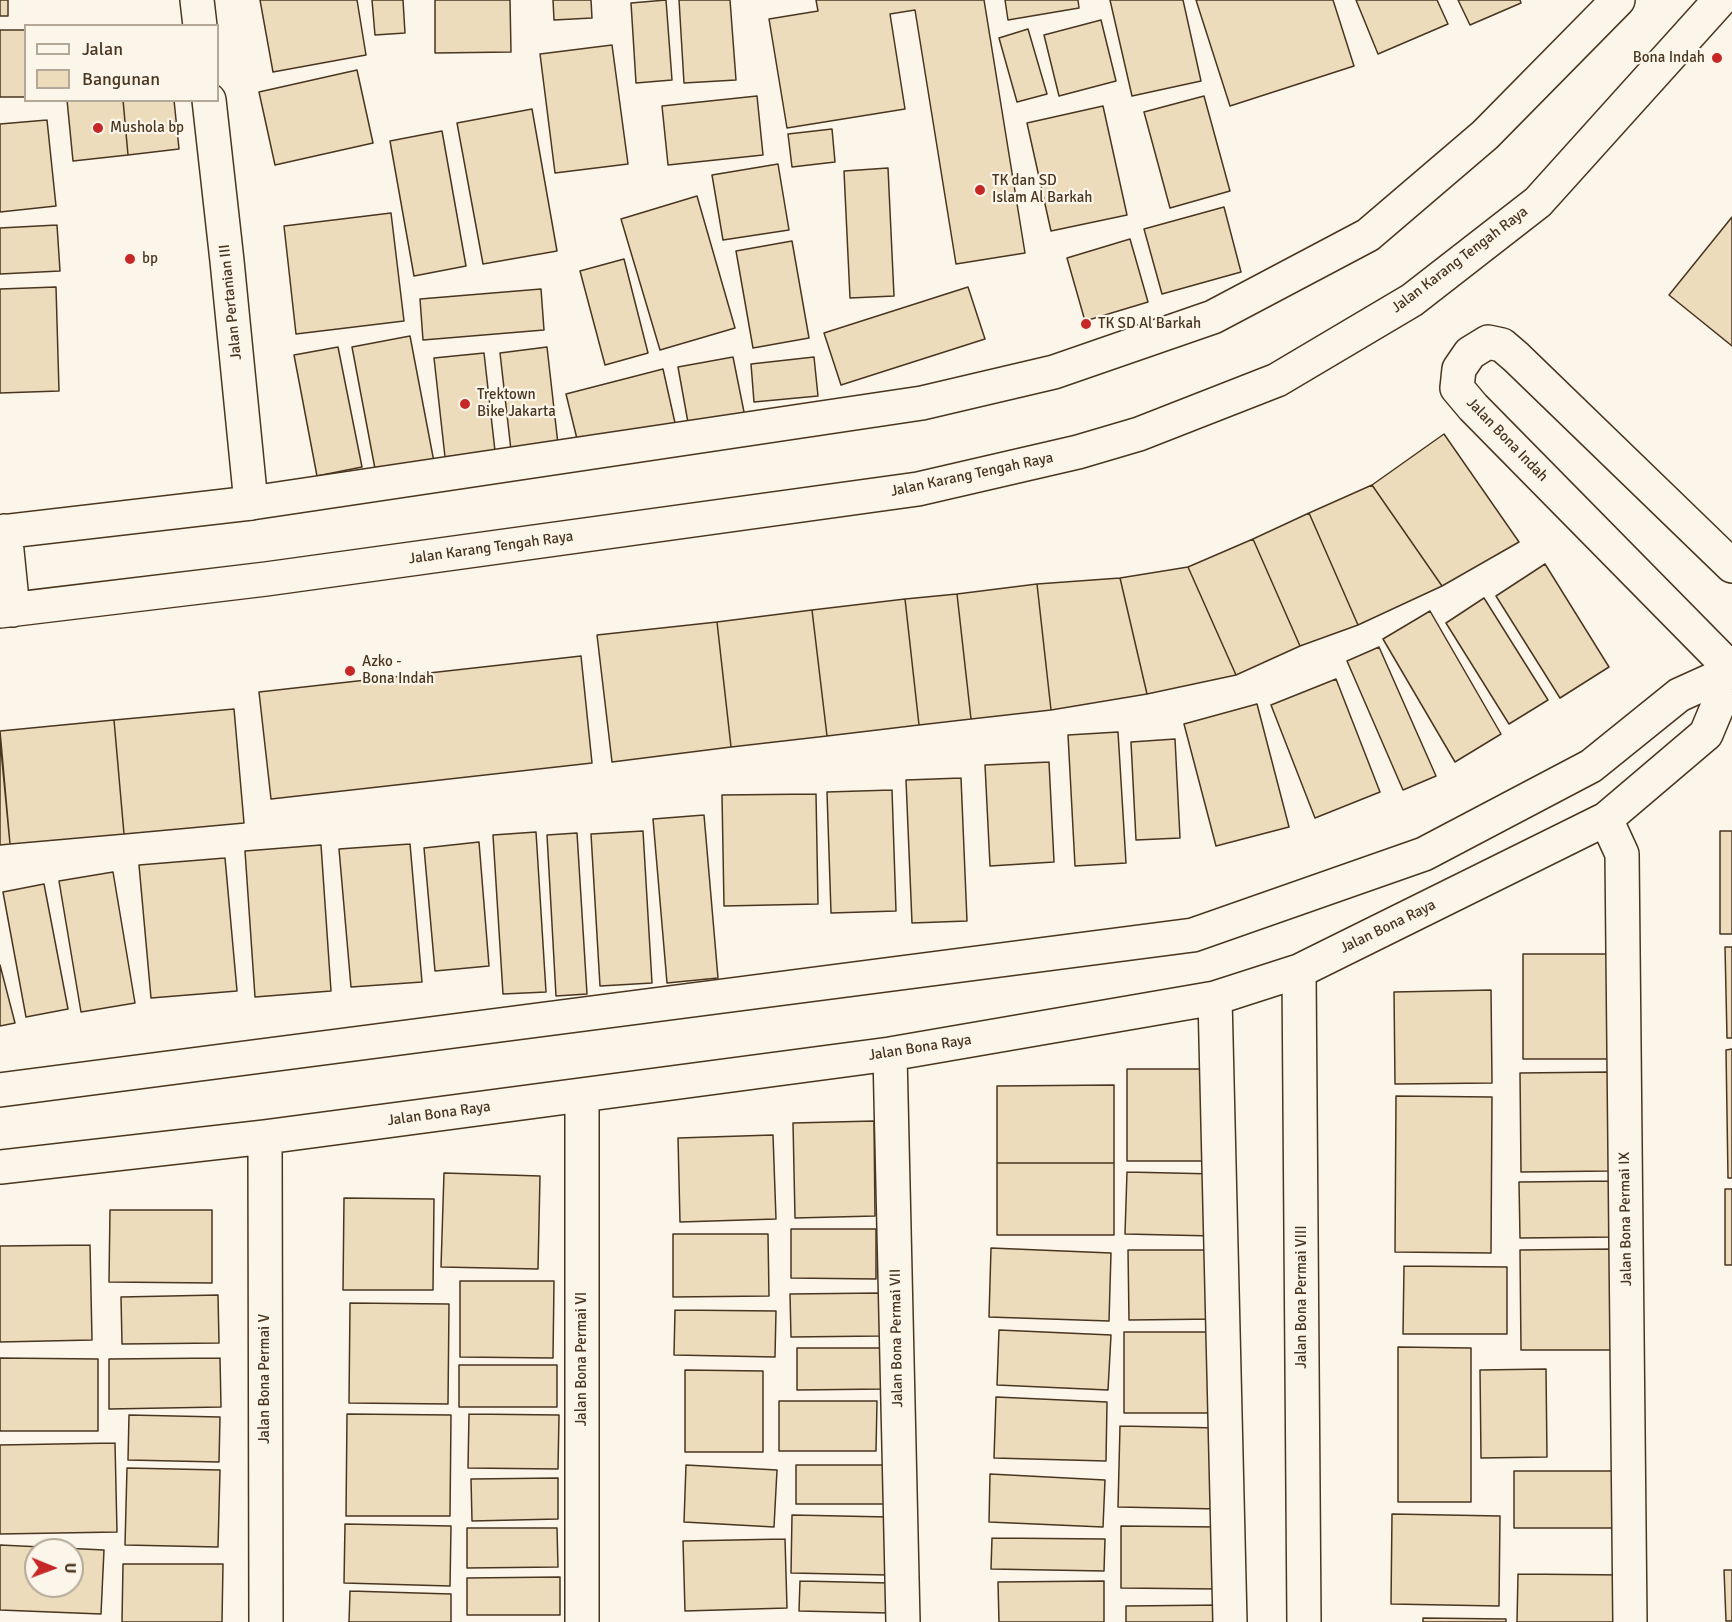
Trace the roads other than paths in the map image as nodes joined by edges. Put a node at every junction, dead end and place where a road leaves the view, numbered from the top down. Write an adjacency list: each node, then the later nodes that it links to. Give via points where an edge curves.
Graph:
1 (197, 0): 4 (street)
2 (1618, 0): 6 (street, via 1485,135 1368,235 1213,317 1054,372 922,403)
3 (1720, 0): 9 (street, Jalan Karang Tengah Raya, via 1538,202 1412,300 1277,380 1138,434 918,489 266,579)
4 (200, 24)
5 (209, 102): 6 (street, Jalan Pertanian III)
6 (251, 503): 7 (street)
7 (2, 532): 9 (street)
8 (1732, 566): 10 (street, Jalan Bona Indah, via 1502,345 1488,342 1470,353 1459,369 1457,388)
9 (7, 610)
10 (1732, 671): 11 (street, Jalan Bona Raya, via 1706,734); 15 (street, via 1679,695 1592,766 1424,854 1193,935)
11 (1606, 819): 12 (street, Jalan Bona Raya); 24 (street, Jalan Bona Permai IX, via 1622,854)
12 (1299, 971): 13 (street, Jalan Bona Raya); 23 (street, Jalan Bona Permai VIII)
13 (1215, 998): 14 (street, Jalan Bona Raya); 22 (street)
14 (890, 1054): 16 (street, Jalan Bona Raya); 21 (street, Jalan Bona Permai VII)
15 (0, 1090)
16 (582, 1095): 17 (street, Jalan Bona Raya); 20 (street, Jalan Bona Permai VI)
17 (265, 1137): 18 (street, Jalan Bona Raya); 19 (street, Jalan Bona Permai V)
18 (0, 1167)
19 (266, 1622)
20 (582, 1622)
21 (903, 1622)
22 (1230, 1622)
23 (1304, 1622)
24 (1630, 1622)

